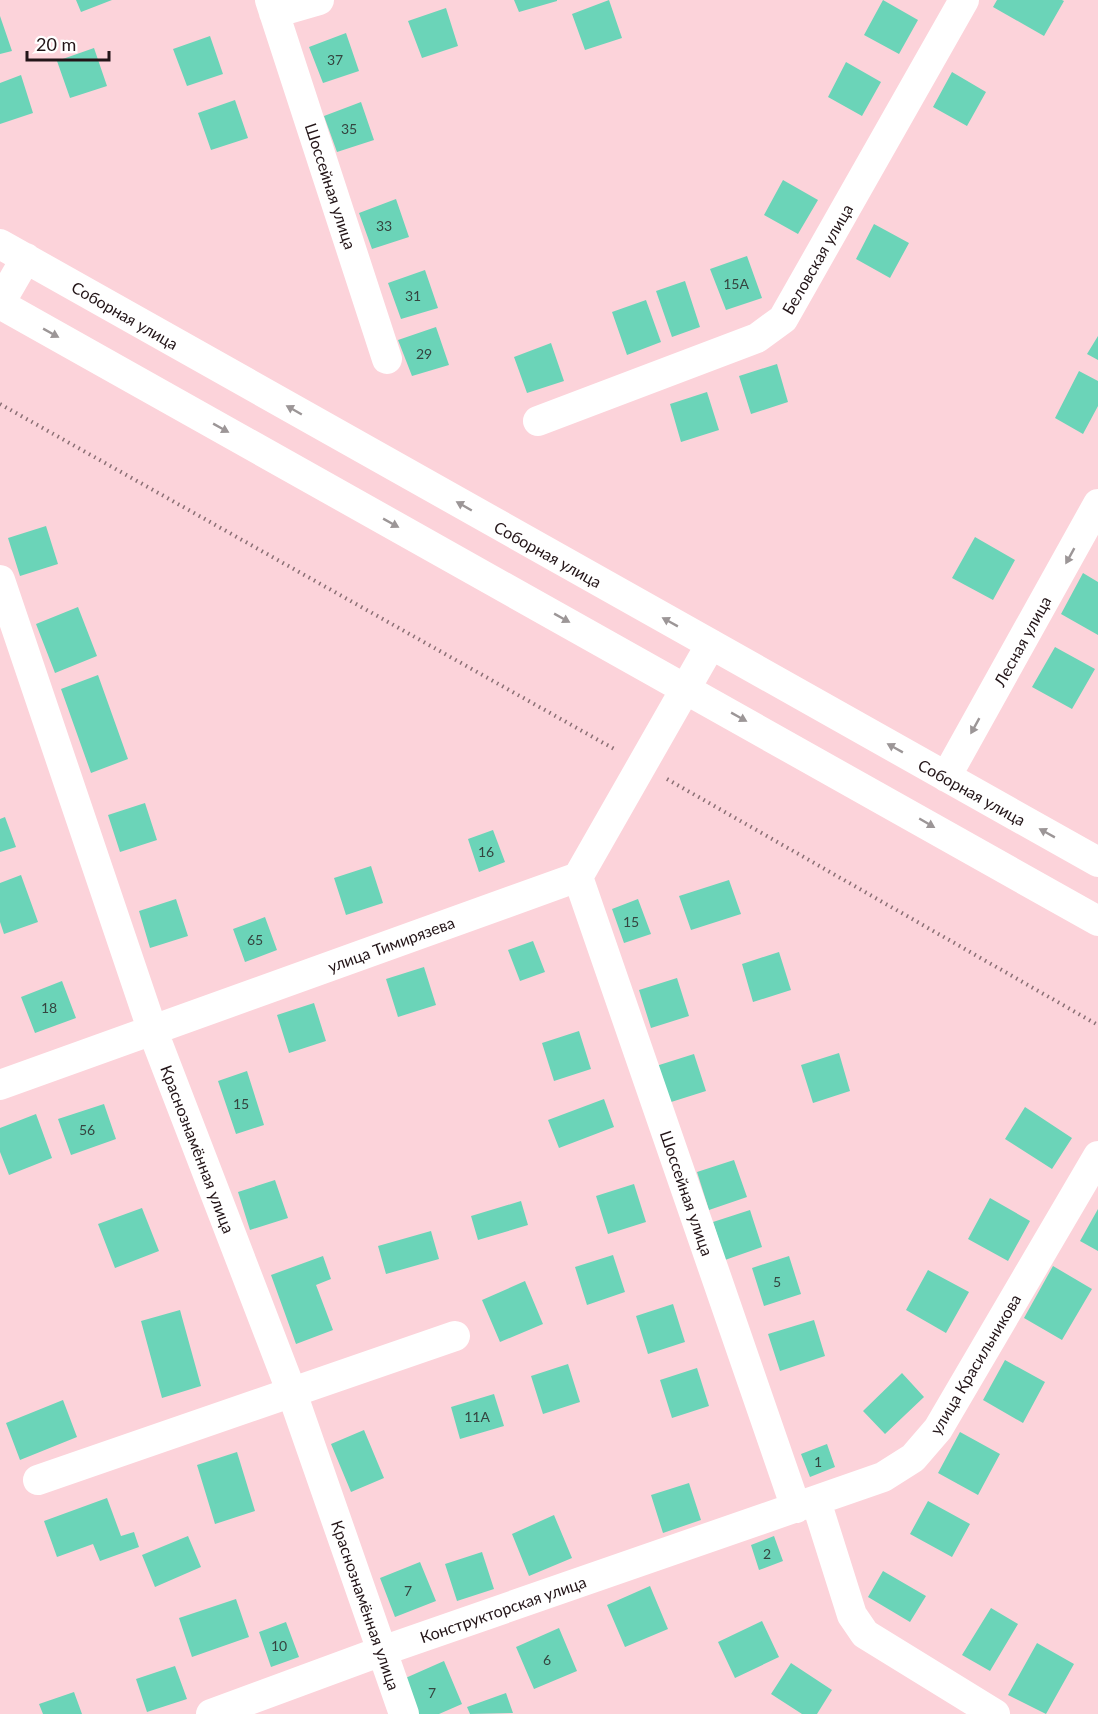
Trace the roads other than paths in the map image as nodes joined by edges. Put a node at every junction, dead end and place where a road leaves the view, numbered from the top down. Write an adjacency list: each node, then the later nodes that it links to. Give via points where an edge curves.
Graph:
1 (319, 0): 3 (street)
2 (964, 0): 7 (street, Беловская улица, via 783,319 757,338)
3 (272, 7): 6 (street, Шоссейная улица)
4 (13, 251): 5 (street); 10 (street, Соборная улица, one-way to 4)
5 (0, 304): 11 (street, one-way to 11)
6 (387, 359)
7 (538, 421)
8 (1098, 504): 12 (street, Лесная улица, one-way to 12)
9 (0, 580): 16 (street, Краснознамённая улица)
10 (711, 645): 11 (street); 12 (street, Соборная улица, one-way to 10)
11 (687, 689): 14 (street); 15 (street, one-way to 15)
12 (946, 777): 13 (street, Соборная улица, one-way to 12)
13 (1098, 862)
14 (578, 877): 16 (street, улица Тимирязева); 22 (street, Шоссейная улица)
15 (1098, 921)
16 (152, 1029): 17 (street, улица Тимирязева); 20 (street, Краснознамённая улица)
17 (0, 1085)
18 (1098, 1155): 22 (street, улица Красильникова, via 938,1429 913,1458 882,1477)
19 (455, 1336): 20 (street)
20 (292, 1393): 21 (street); 23 (street, Краснознамённая улица)
21 (38, 1479)
22 (806, 1504): 23 (street, Конструкторская улица); 26 (street, Шоссейная улица, via 852,1615 865,1634)
23 (382, 1651): 24 (street, Конструкторская улица); 25 (street, Краснознамённая улица)
24 (212, 1714)
25 (404, 1714)
26 (995, 1714)

